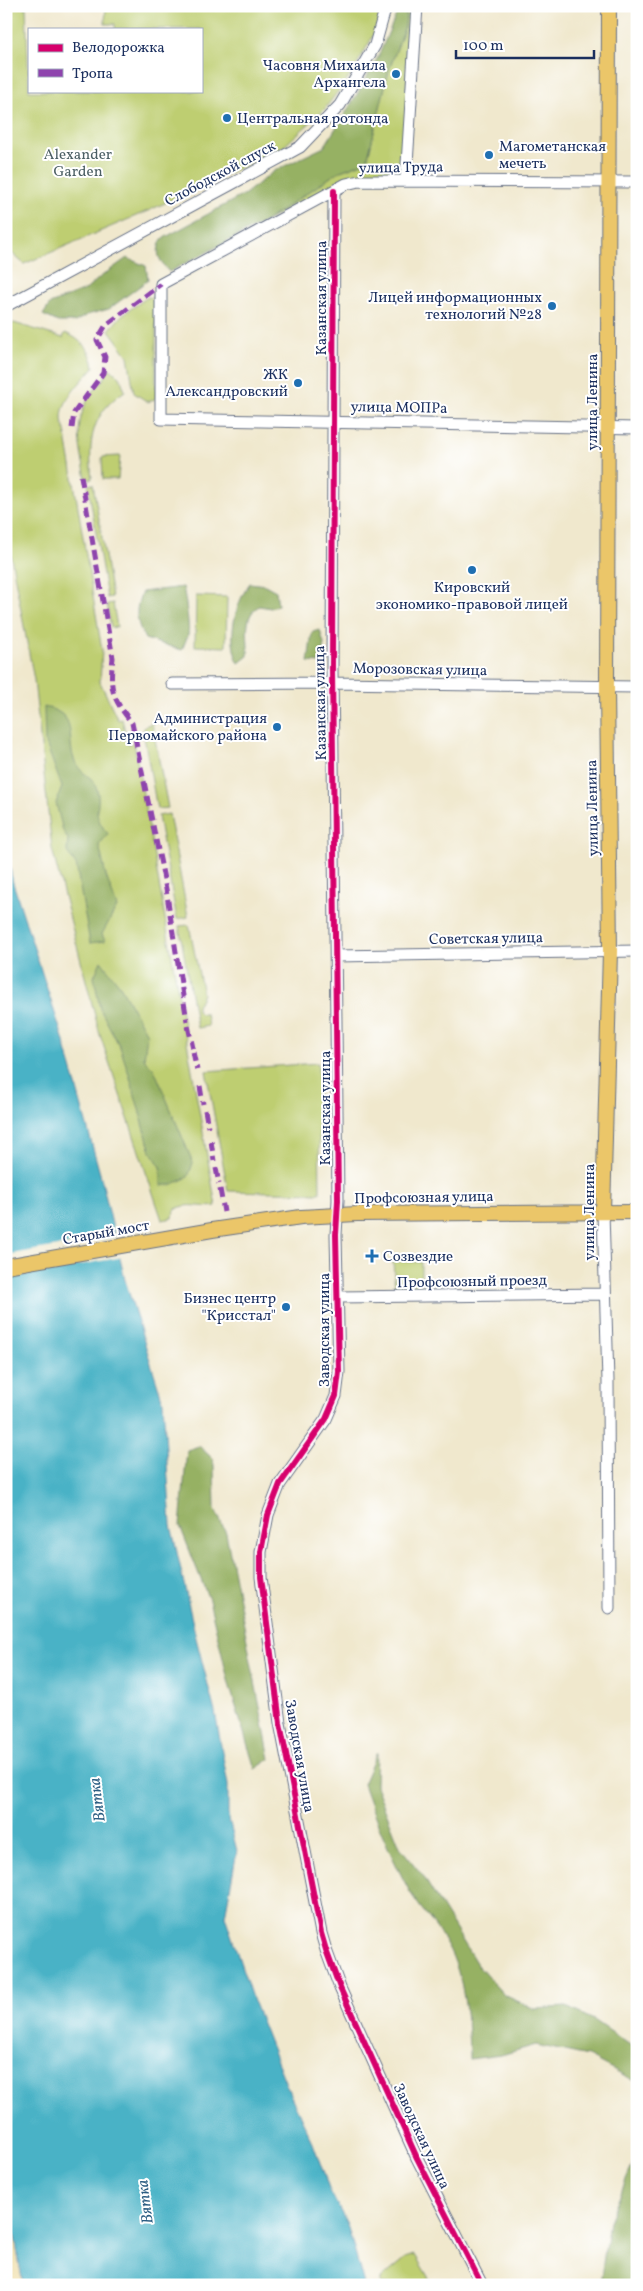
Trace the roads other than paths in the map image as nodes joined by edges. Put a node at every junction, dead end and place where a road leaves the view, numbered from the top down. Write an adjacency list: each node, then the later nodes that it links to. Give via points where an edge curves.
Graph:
1 (386, 6): 8 (street, Слободской спуск, via 375,45 340,105 300,147)
2 (416, 6): 4 (street)
3 (609, 6): 5 (main road, улица Ленина)
4 (406, 180): 5 (street, улица Труда); 7 (street, улица Труда, via 359,181)
5 (607, 182): 6 (street, улица Труда); 11 (main road, улица Ленина)
6 (637, 182)
7 (334, 191): 9 (street, улица Труда, via 161,284); 10 (street, Казанская улица)
8 (6, 306)
9 (161, 418): 10 (street, улица МОПРа)
10 (334, 420): 11 (street, улица МОПРа); 13 (street, Казанская улица)
11 (608, 427): 12 (street, улица МОПРа); 15 (main road, улица Ленина)
12 (637, 428)
13 (333, 683): 14 (street, Морозовская улица); 15 (street, Морозовская улица); 19 (street, Казанская улица)
14 (172, 684)
15 (607, 687): 16 (street, Морозовская улица); 17 (main road, улица Ленина)
16 (637, 687)
17 (610, 951): 18 (street, Советская улица); 19 (street, Советская улица); 20 (main road, улица Ленина)
18 (637, 951)
19 (336, 956): 22 (street, Казанская улица)
20 (604, 1212): 21 (main road, Профсоюзная улица); 22 (main road, Профсоюзная улица); 25 (street, улица Ленина)
21 (637, 1212)
22 (336, 1215): 23 (main road, Профсоюзная улица); 26 (street, Заводская улица)
23 (212, 1230): 24 (main road, Старый мост)
24 (6, 1266)
25 (605, 1294): 26 (street, Профсоюзный проезд); 27 (street, улица Ленина)
26 (338, 1297): 28 (street, Заводская улица, via 339,1372 334,1401 311,1442 280,1484 264,1531 261,1577 280,1722 326,1950 417,2158)
27 (609, 1608)
28 (482, 2285)

